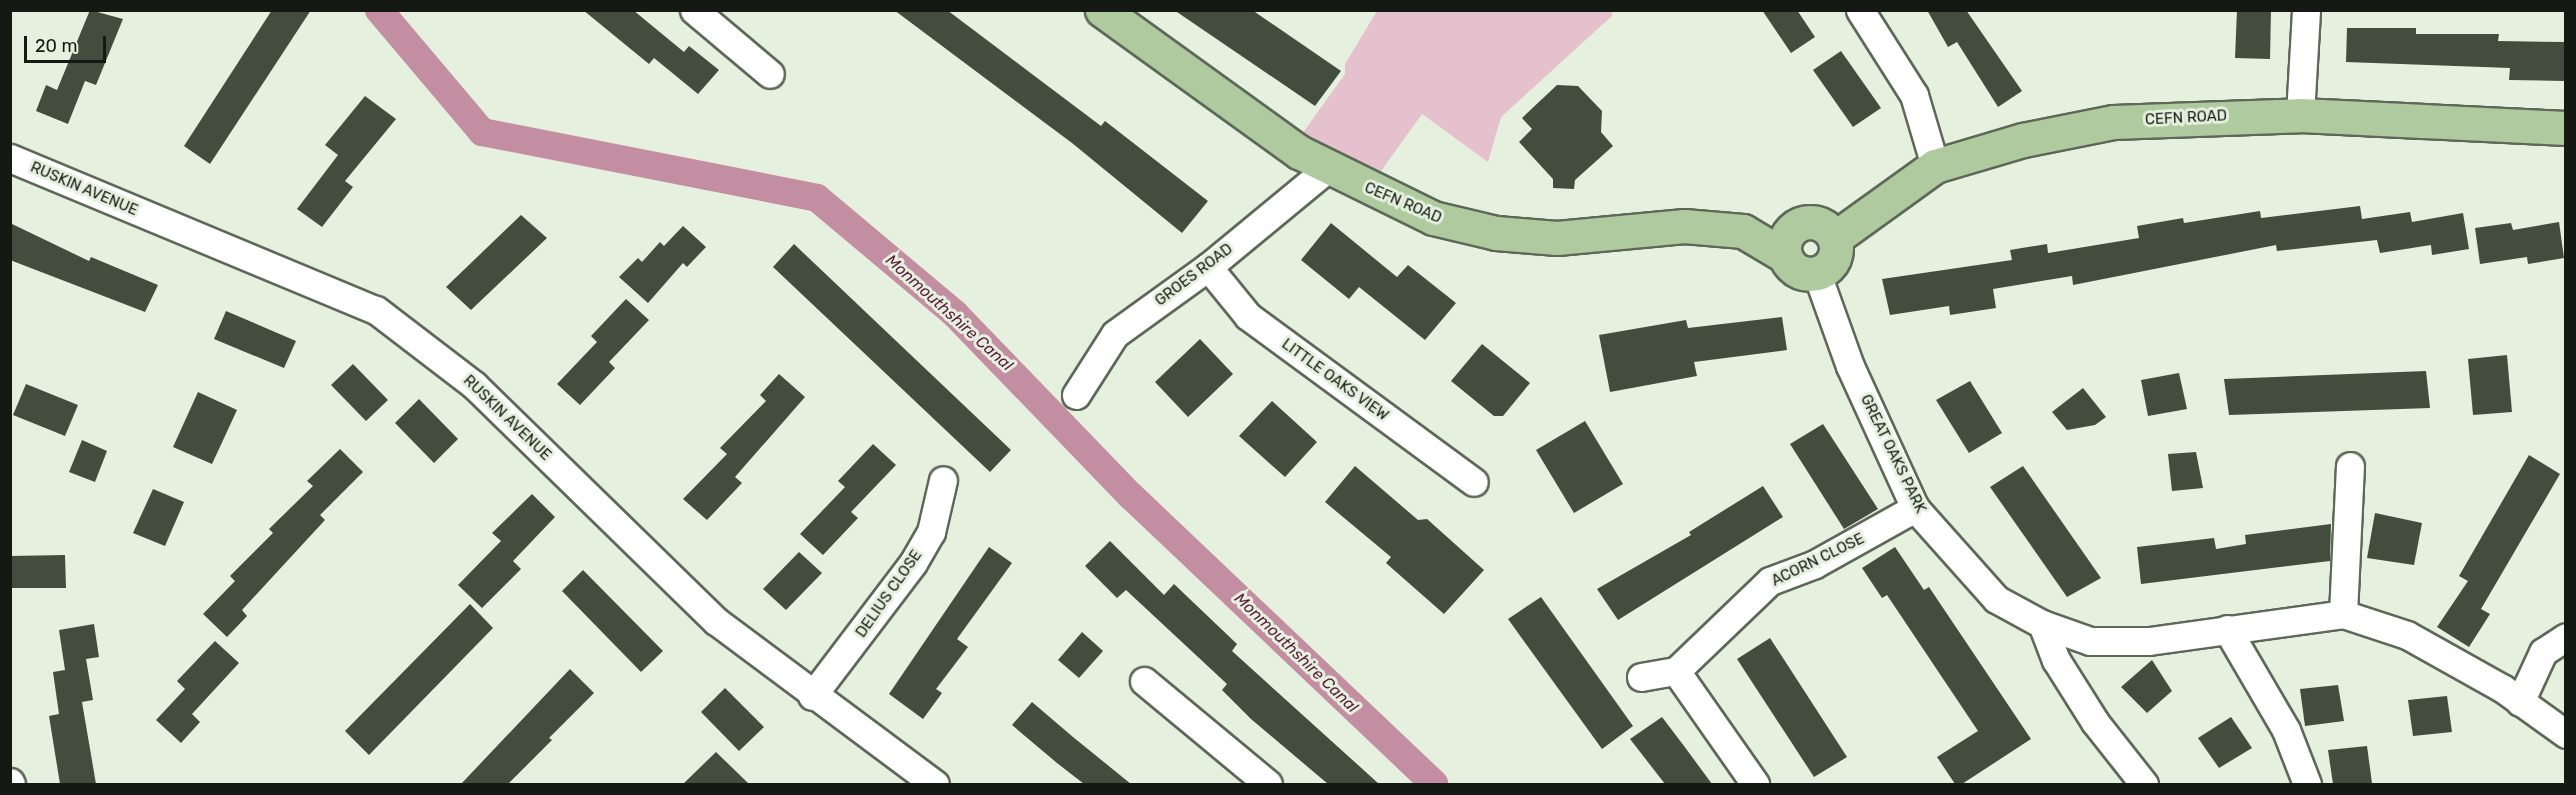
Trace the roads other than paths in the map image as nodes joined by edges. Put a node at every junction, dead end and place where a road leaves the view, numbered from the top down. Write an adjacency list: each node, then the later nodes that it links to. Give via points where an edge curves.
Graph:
1 (694, 10): 5 (street)
2 (1102, 10): 10 (main road, CEFN ROAD)
3 (1860, 10): 9 (street, via 1914,94)
4 (2306, 10): 6 (street)
5 (770, 74)
6 (2300, 116): 7 (main road, CEFN ROAD); 9 (main road, CEFN ROAD, via 2113,122 2023,140)
7 (2565, 129)
8 (10, 158): 27 (street, RUSKIN AVENUE, via 376,310 474,385 716,621)
9 (1935, 166): 11 (main road, CEFN ROAD)
10 (1327, 169): 12 (main road, CEFN ROAD, via 1434,218 1496,233 1557,238 1684,226 1743,231); 13 (street, GROES ROAD)
11 (1835, 238): 12 (main road, via 1825,226 1804,222 1787,235); 14 (main road, via 1833,263)
12 (1785, 256): 14 (main road, CEFN ROAD, via 1793,269)
13 (1208, 267): 15 (street, GROES ROAD, via 1115,334); 18 (street, LITTLE OAKS VIEW, via 1248,316)
14 (1817, 274): 19 (street, GREAT OAKS PARK, via 1850,366)
15 (1076, 395)
16 (2350, 466): 20 (street)
17 (943, 480): 27 (street, DELIUS CLOSE, via 931,532 913,563)
18 (1474, 482)
19 (1915, 508): 21 (street, GREAT OAKS PARK, via 1996,599); 24 (street, ACORN CLOSE, via 1815,564 1770,581)
20 (2343, 614): 22 (street, GREAT OAKS PARK); 28 (street, GREAT OAKS PARK, via 2407,634)
21 (2042, 624): 22 (street, GREAT OAKS PARK, via 2090,641 2149,642); 33 (street, via 2056,660 2095,722)
22 (2227, 629): 34 (street, via 2286,730)
23 (2565, 636): 28 (street, via 2543,652)
24 (1676, 671): 25 (street); 32 (street)
25 (1641, 677)
26 (1144, 681): 31 (street)
27 (812, 696): 30 (street, RUSKIN AVENUE)
28 (2520, 702): 29 (street, GREAT OAKS PARK)
29 (2565, 734)
30 (935, 784)
31 (1268, 784)
32 (1755, 784)
33 (2144, 784)
34 (2307, 784)

